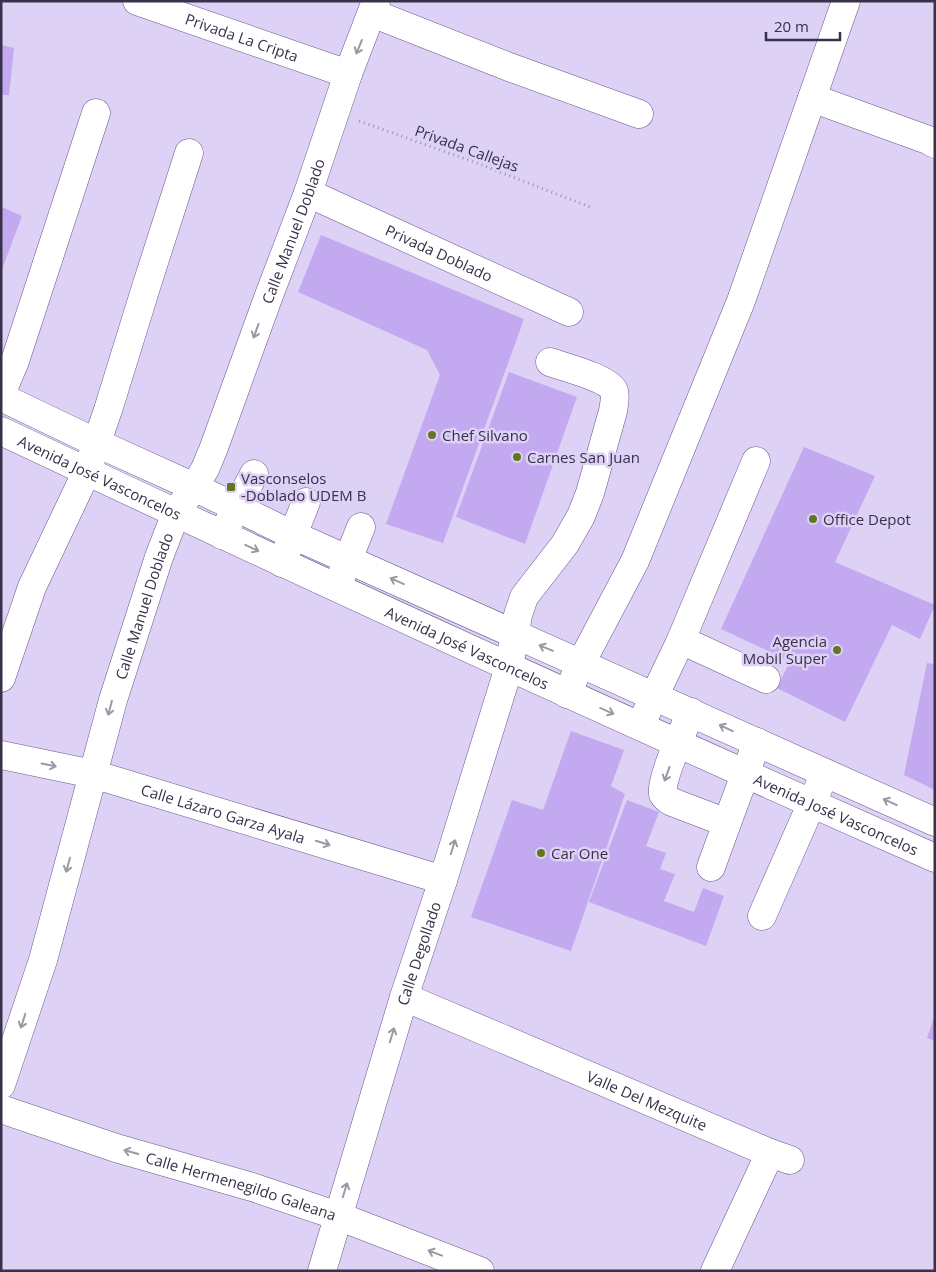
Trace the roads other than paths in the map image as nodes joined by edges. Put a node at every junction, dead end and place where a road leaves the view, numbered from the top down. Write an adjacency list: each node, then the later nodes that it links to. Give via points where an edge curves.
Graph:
1 (137, 1): 4 (street, Privada La Cripta)
2 (846, 1): 6 (street)
3 (374, 7): 5 (street, Calle Manuel Doblado, one-way to 5); 8 (street, via 509,67)
4 (182, 8): 5 (street, Privada La Cripta)
5 (348, 74): 11 (street, Calle Manuel Doblado)
6 (812, 98): 9 (street); 32 (street, via 741,301 635,561)
7 (96, 113): 14 (street)
8 (639, 114)
9 (935, 144)
10 (189, 153): 16 (street)
11 (308, 192): 12 (street, Privada Doblado); 20 (street, Calle Manuel Doblado, one-way to 20, via 276,302)
12 (569, 312)
13 (550, 362): 30 (street, Calle Degollado, via 600,379 614,391 615,400 581,516 565,544 524,598)
14 (1, 396): 16 (street, Avenida José Vasconcelos)
15 (1, 431): 18 (street, Avenida José Vasconcelos)
16 (97, 443): 18 (street); 20 (street, Avenida José Vasconcelos)
17 (756, 461): 31 (street)
18 (86, 471): 23 (street, Avenida José Vasconcelos); 34 (street, via 32,587)
19 (254, 474): 22 (street)
20 (194, 487): 22 (street, Avenida José Vasconcelos); 23 (street, Calle Manuel Doblado)
21 (306, 502): 26 (street)
22 (236, 508): 25 (street); 26 (street, Avenida José Vasconcelos)
23 (176, 513): 25 (street, Avenida José Vasconcelos); 44 (street, Calle Manuel Doblado, one-way to 44, via 133,637)
24 (361, 527): 27 (street)
25 (222, 535): 28 (street, Avenida José Vasconcelos, one-way to 28)
26 (293, 535): 27 (street, Avenida José Vasconcelos); 28 (street)
27 (349, 559): 29 (street); 30 (street, Avenida José Vasconcelos, one-way to 27)
28 (282, 562): 29 (street, Avenida José Vasconcelos)
29 (337, 587): 33 (street, Avenida José Vasconcelos)
30 (514, 634): 32 (street, Avenida José Vasconcelos, one-way to 30); 33 (street, Calle Degollado)
31 (681, 640): 35 (street); 37 (street)
32 (581, 663): 36 (street); 37 (street, Avenida José Vasconcelos)
33 (509, 667): 36 (street, Avenida José Vasconcelos); 51 (street, Calle Degollado, one-way to 33)
34 (1, 678)
35 (766, 679)
36 (567, 694): 39 (street, Avenida José Vasconcelos, one-way to 39)
37 (654, 696): 38 (street, Avenida José Vasconcelos); 39 (street)
38 (691, 712): 40 (street, Avenida José Vasconcelos, one-way to 38); 41 (street)
39 (640, 726): 41 (street, Avenida José Vasconcelos)
40 (756, 742): 43 (street, Avenida José Vasconcelos); 45 (street)
41 (678, 744): 45 (street, Avenida José Vasconcelos); 48 (street, one-way to 48, via 663,785 666,798)
42 (1, 755): 44 (street, Calle Lázaro Garza Ayala, one-way to 44)
43 (825, 773): 46 (street); 47 (street, Avenida José Vasconcelos, one-way to 43)
44 (93, 774): 51 (street, Calle Lázaro Garza Ayala, one-way to 51); 54 (street, Calle Manuel Doblado, one-way to 54, via 43,960)
45 (745, 774): 46 (street, Avenida José Vasconcelos); 48 (street)
46 (812, 804): 49 (street, Avenida José Vasconcelos); 52 (street)
47 (935, 822)
48 (727, 823): 50 (street)
49 (935, 858)
50 (711, 867)
51 (443, 880): 53 (street, Calle Degollado)
52 (762, 916)
53 (404, 997): 56 (street, Calle Degollado, one-way to 53); 59 (street, Valle Del Mezquite, via 780,1157)
54 (1, 1085)
55 (1, 1109): 56 (street, Calle Hermenegildo Galeana, one-way to 55)
56 (338, 1216): 57 (street, Calle Degollado); 58 (street, Calle Hermenegildo Galeana, one-way to 56)
57 (322, 1271)
58 (480, 1271)
59 (715, 1271)

